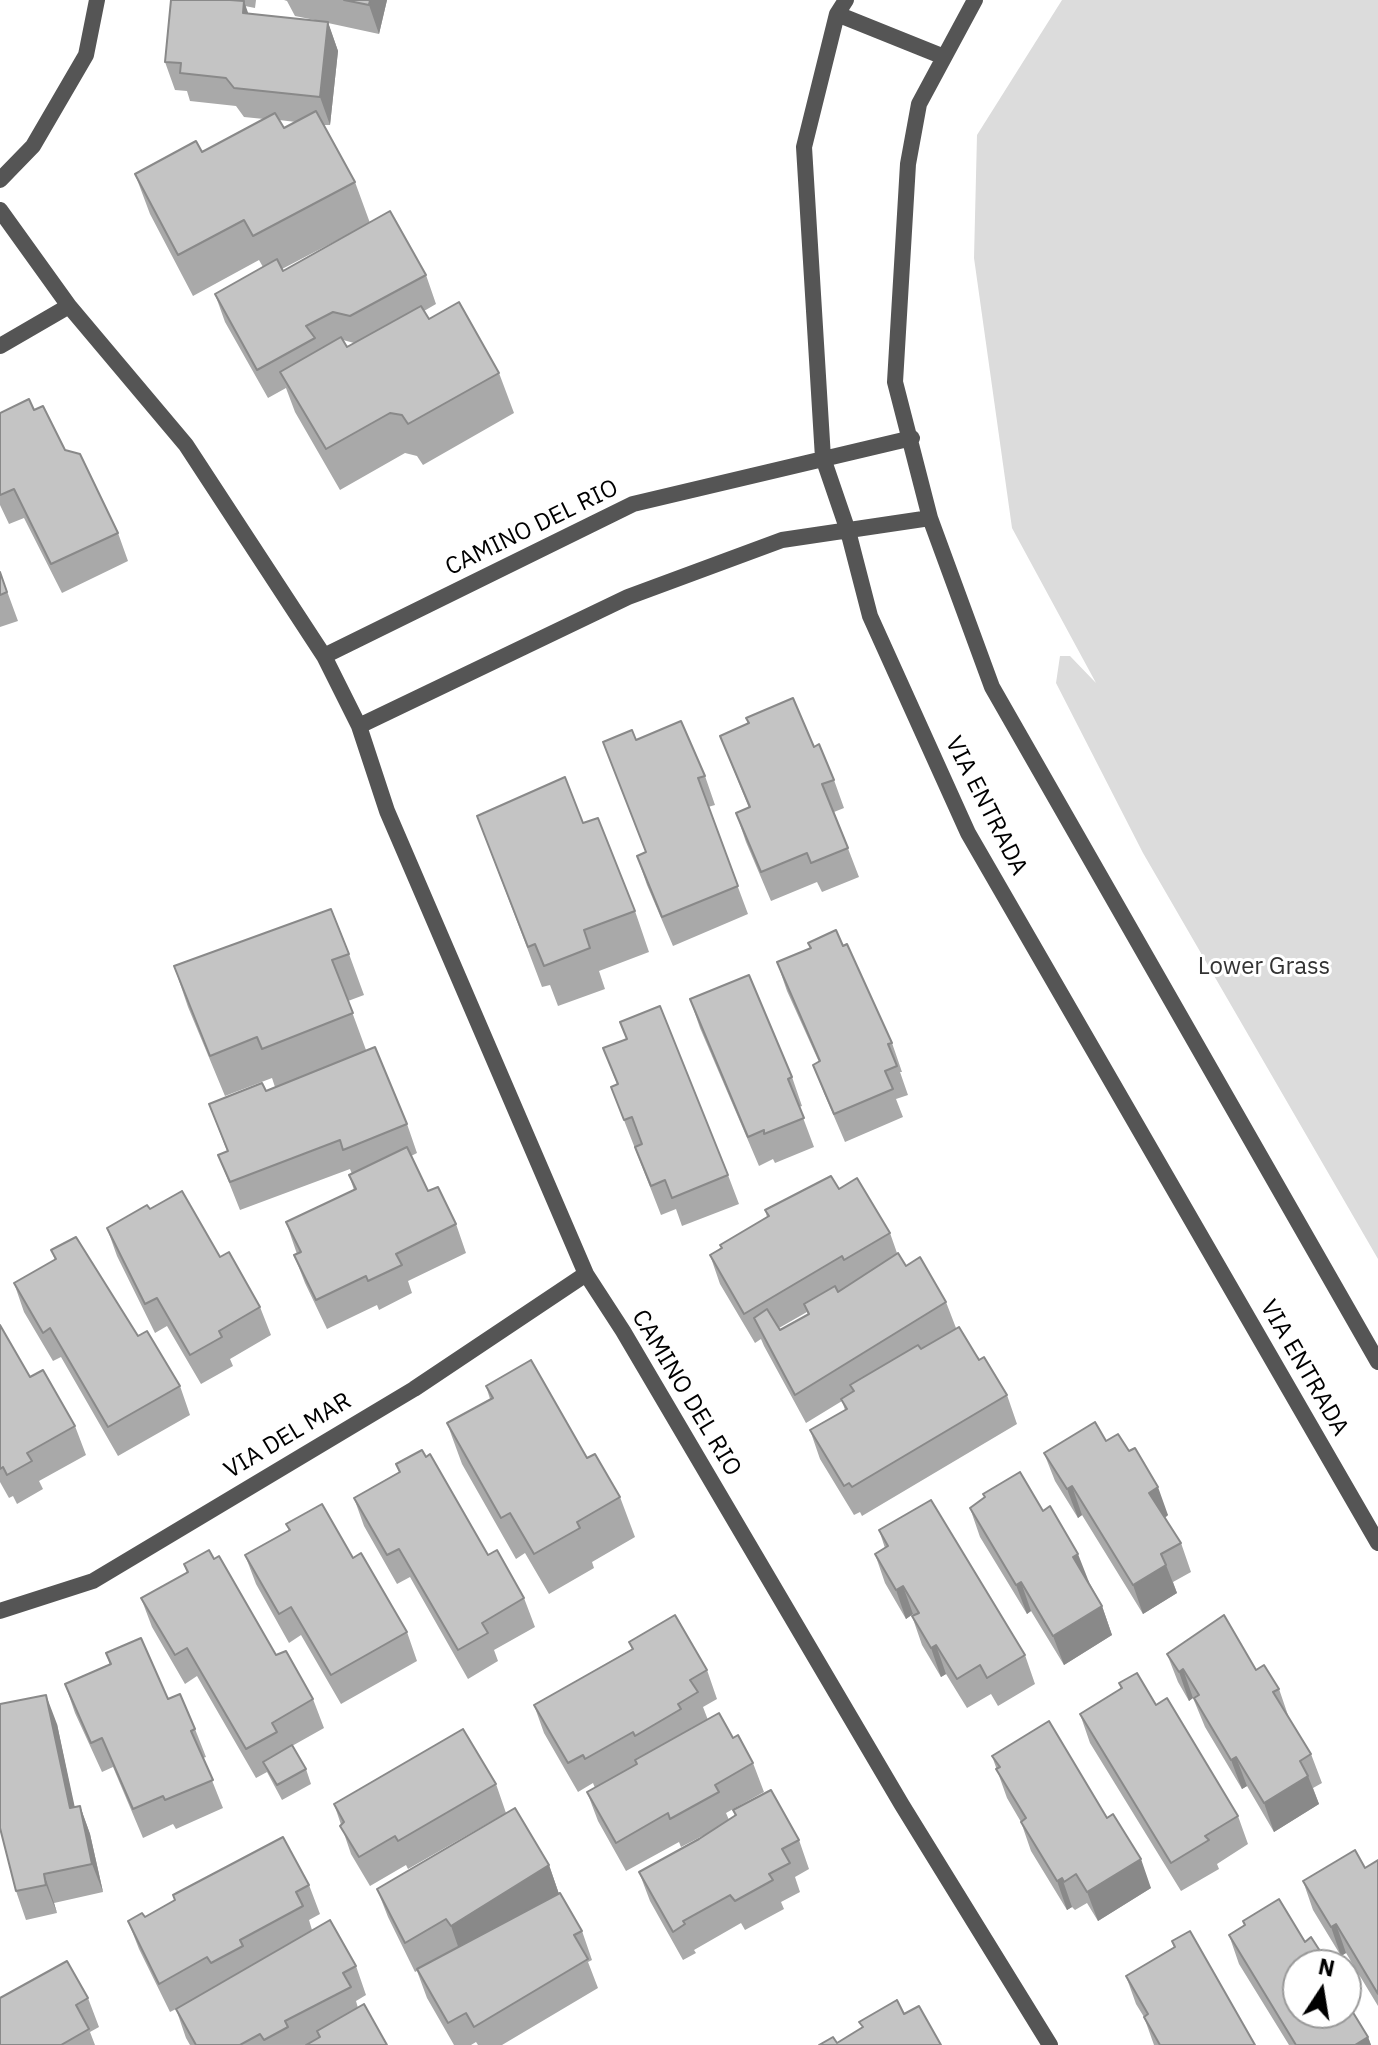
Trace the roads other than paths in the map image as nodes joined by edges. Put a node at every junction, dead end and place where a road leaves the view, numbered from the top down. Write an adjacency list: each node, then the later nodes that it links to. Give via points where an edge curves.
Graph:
1 (97, 0): 5 (street, via 86,55 33,146)
2 (975, 0): 4 (street)
3 (841, 7): 4 (street, VIA ENTRADA); 10 (street, VIA ENTRADA, via 804,147)
4 (944, 57): 9 (street, via 919,104 908,164 895,382)
5 (0, 180)
6 (0, 210): 7 (street, CAMINO DEL RIO)
7 (69, 306): 8 (street); 13 (street, CAMINO DEL RIO, via 186,445)
8 (0, 346)
9 (912, 438): 10 (street, CAMINO DEL RIO); 11 (street)
10 (823, 458): 12 (street, VIA ENTRADA); 13 (street, CAMINO DEL RIO, via 633,504)
11 (930, 518): 12 (street); 16 (street, via 992,687)
12 (848, 531): 14 (street, via 782,540 628,597); 17 (street, VIA ENTRADA, via 870,616 968,833)
13 (324, 656): 14 (street, CAMINO DEL RIO)
14 (359, 726): 15 (street, CAMINO DEL RIO, via 387,811)
15 (586, 1274): 18 (street, VIA DEL MAR, via 414,1389 93,1581); 19 (street, CAMINO DEL RIO)
16 (1378, 1362)
17 (1378, 1543)
18 (0, 1611)
19 (1050, 2045)

